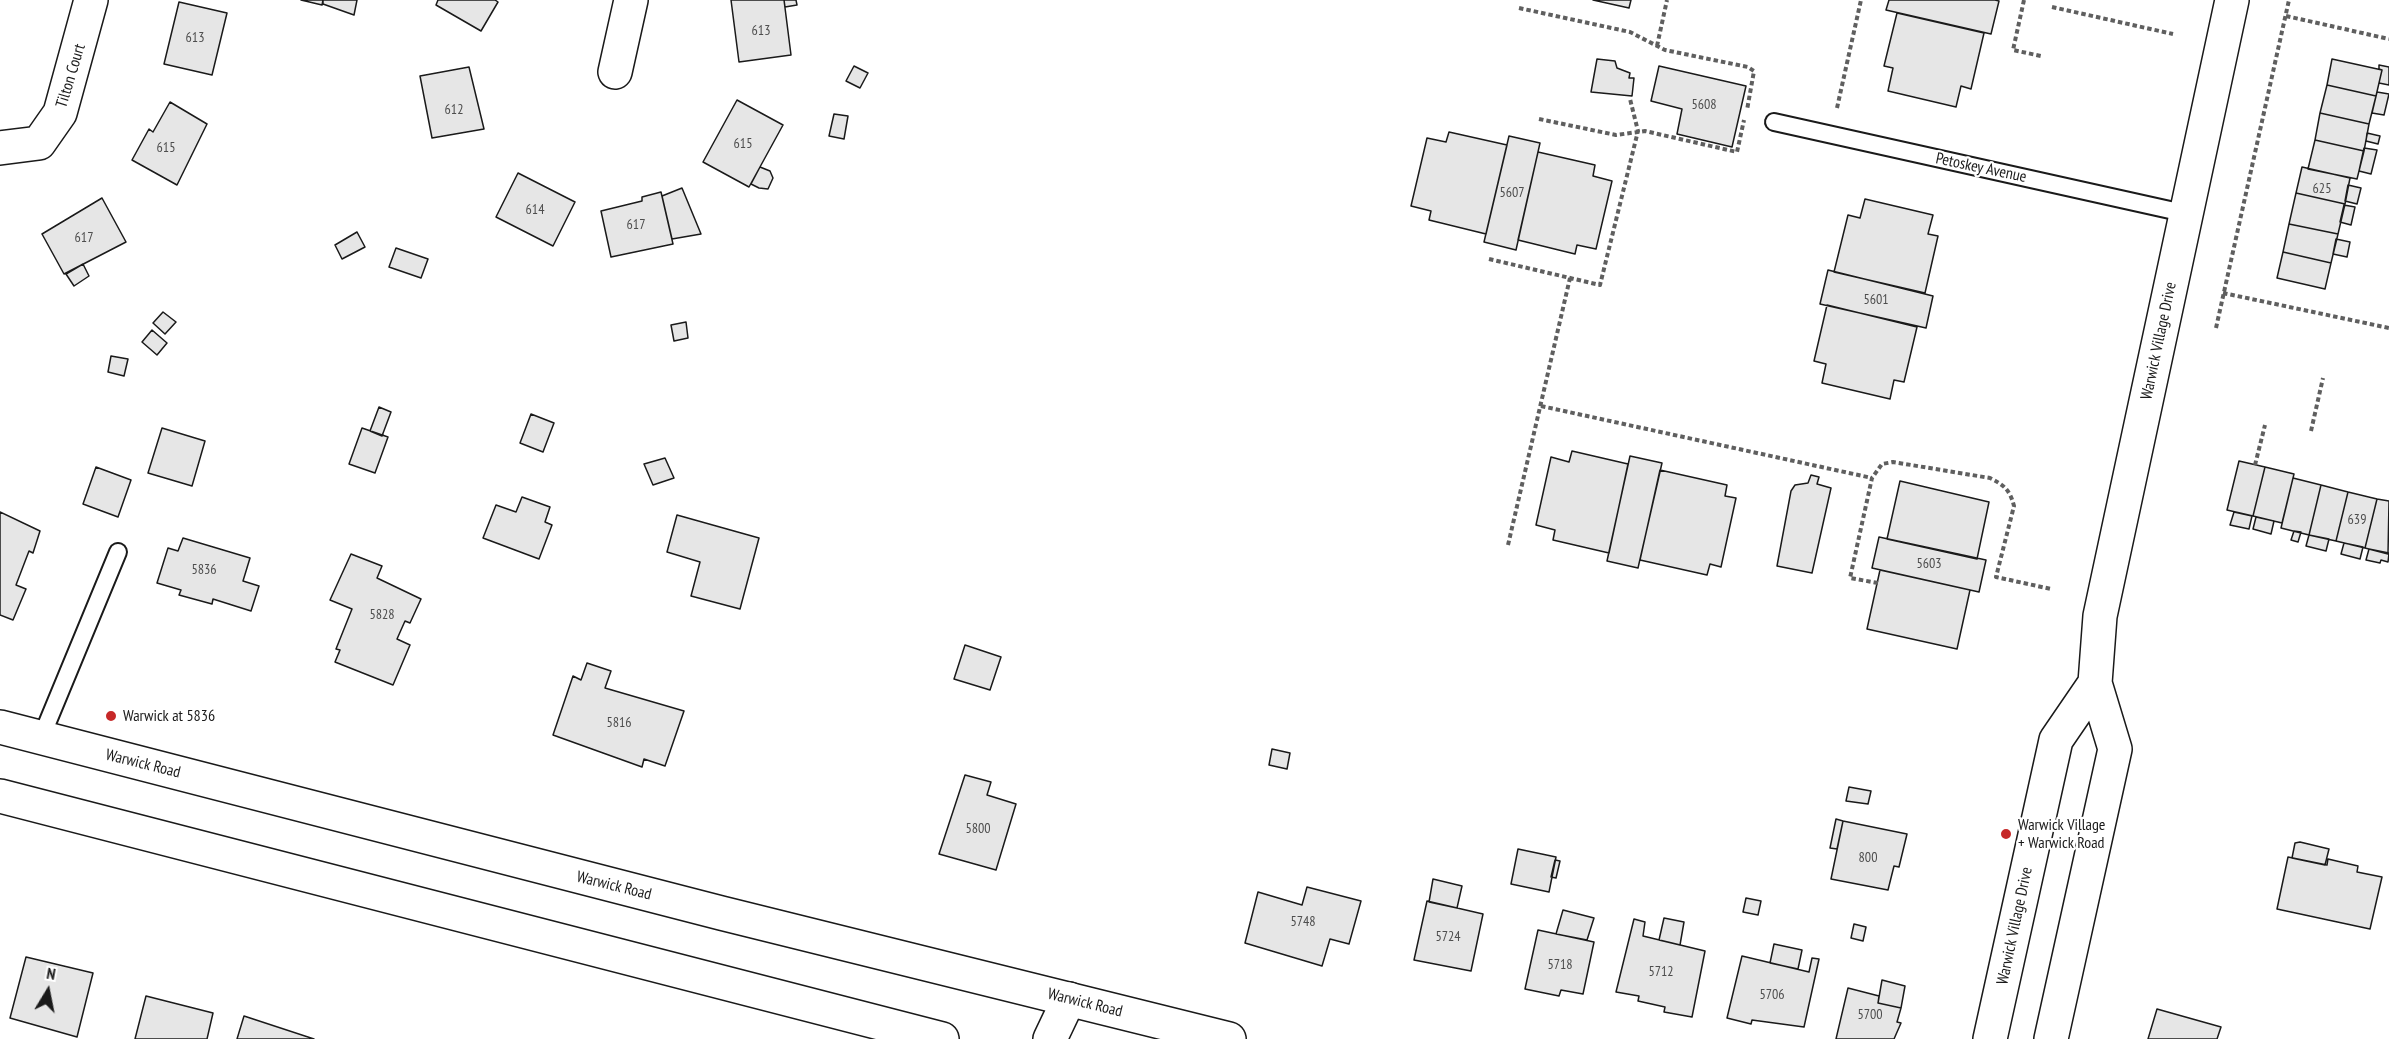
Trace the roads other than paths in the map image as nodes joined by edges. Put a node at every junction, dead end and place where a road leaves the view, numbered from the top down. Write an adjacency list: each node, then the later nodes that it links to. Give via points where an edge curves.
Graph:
1 (91, 0): 6 (main road, Tilton Court, via 60,114 39,143)
2 (632, 0): 4 (main road)
3 (2232, 0): 7 (main road, Warwick Village Drive)
4 (615, 72)
5 (1774, 122): 7 (lane, Petoskey Avenue)
6 (0, 148)
7 (2188, 214): 9 (main road, Warwick Village Drive, via 2100,616)
8 (118, 552): 11 (lane)
9 (2095, 683): 17 (main road, Warwick Village Drive, via 2056,740); 18 (main road, Warwick Village Drive, via 2115,749)
10 (0, 727): 11 (main road, Warwick Road)
11 (42, 738): 13 (main road, Warwick Road)
12 (0, 796): 14 (main road)
13 (1069, 999): 15 (main road); 16 (main road, Warwick Road)
14 (942, 1039)
15 (1050, 1039)
16 (1229, 1039)
17 (1990, 1039)
18 (2051, 1039)

